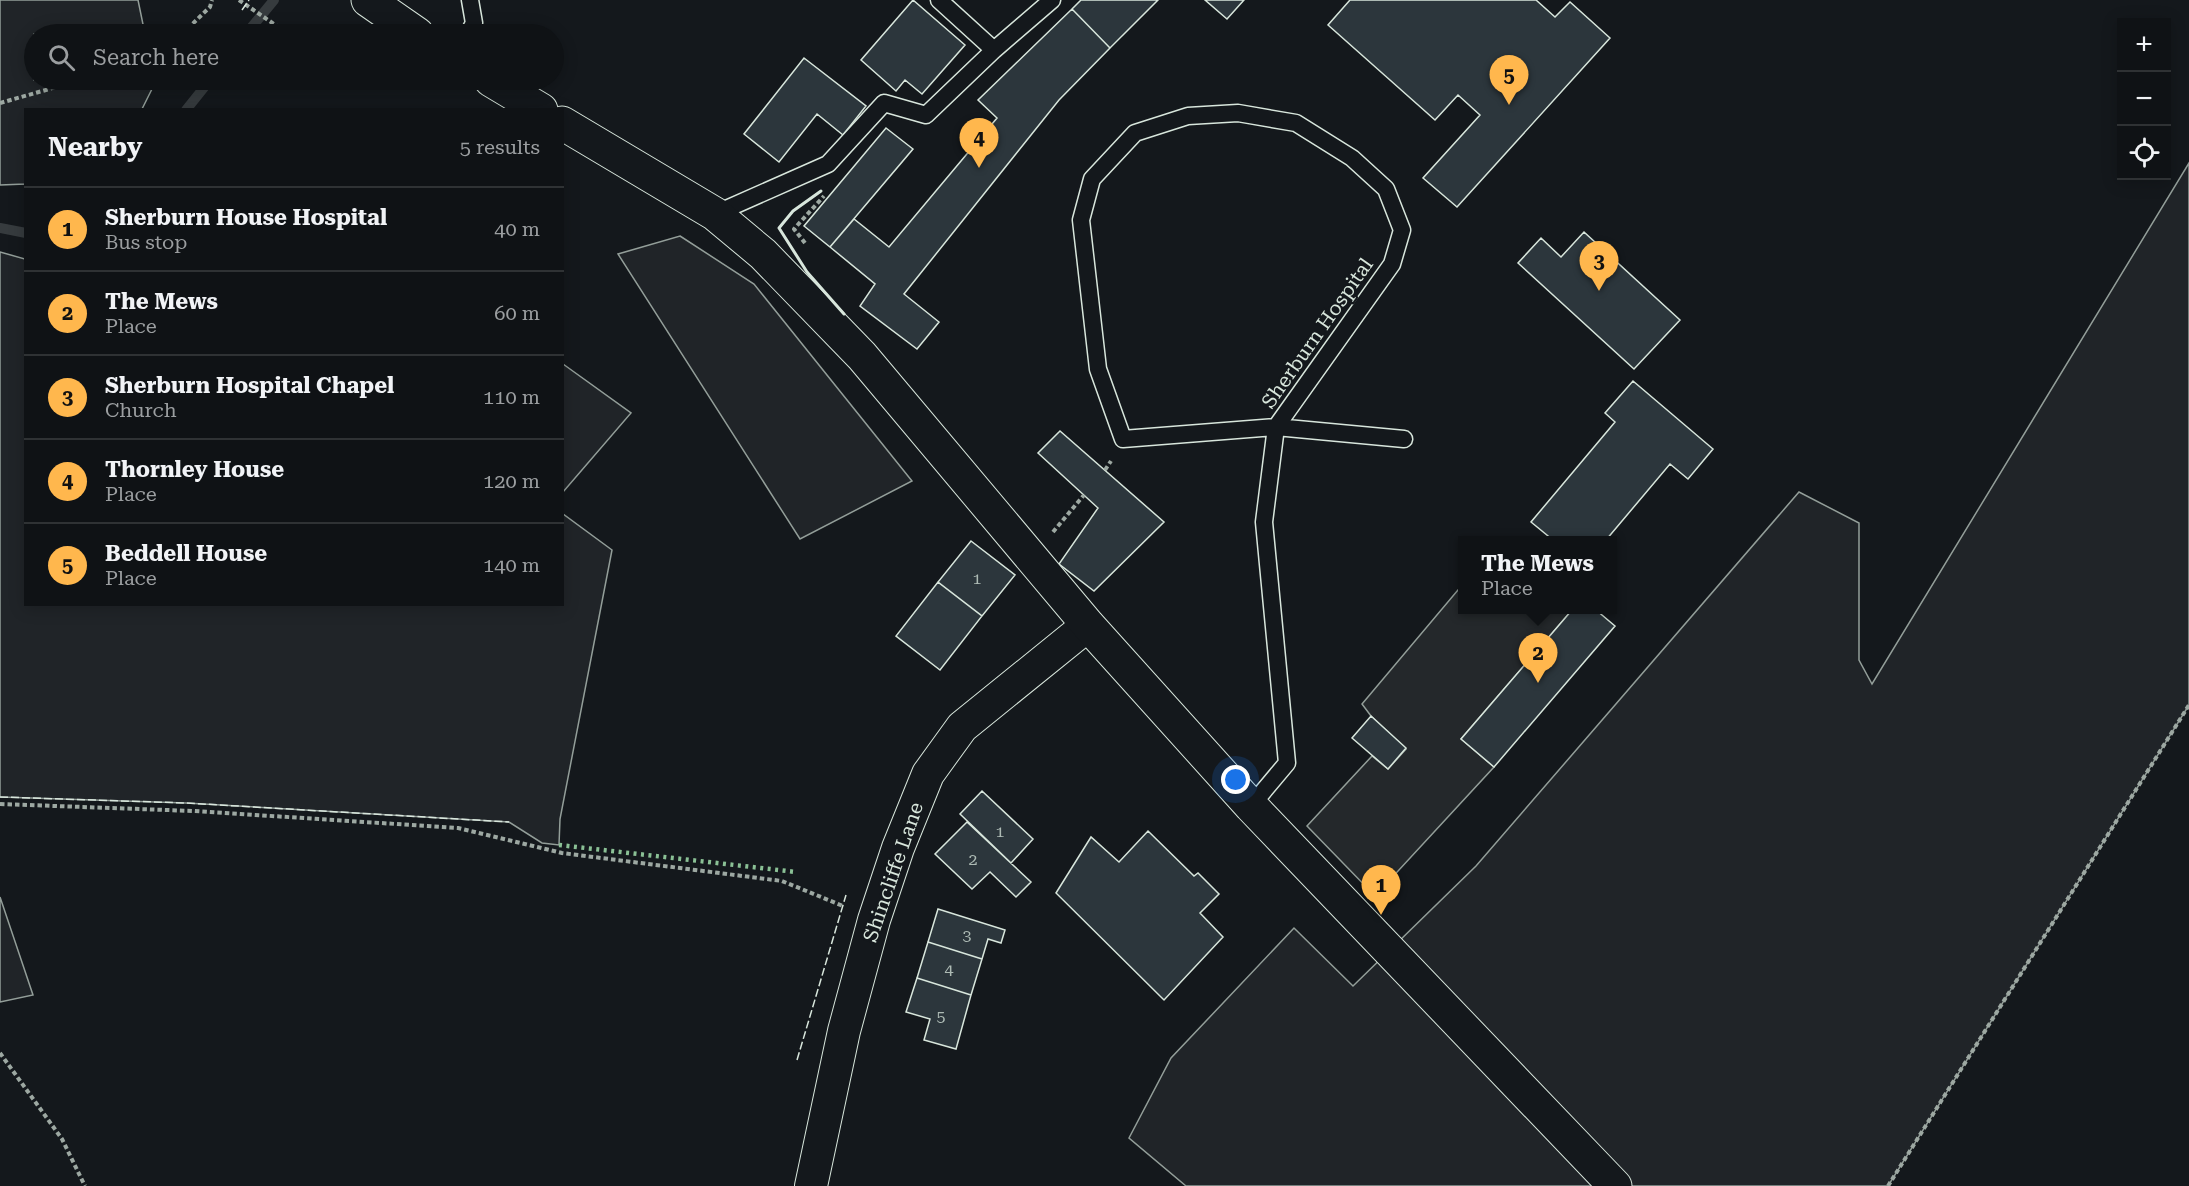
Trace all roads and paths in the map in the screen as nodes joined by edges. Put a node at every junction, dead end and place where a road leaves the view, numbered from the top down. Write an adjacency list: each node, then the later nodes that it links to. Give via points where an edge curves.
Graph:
1 (212, 0): 7 (path)
2 (239, 0): 8 (path)
3 (368, 0): 9 (main road)
4 (470, 0): 10 (lane)
5 (939, 0): 11 (lane)
6 (1052, 0): 11 (lane)
7 (192, 24)
8 (274, 24)
9 (403, 24)
10 (473, 24)
11 (994, 50): 17 (lane, via 926,115 884,103)
12 (46, 90): 14 (path)
13 (507, 90): 15 (main road)
14 (0, 103)
15 (538, 108)
16 (564, 124): 18 (main road)
17 (828, 164): 18 (lane); 19 (path, via 832,186 794,229)
18 (715, 214): 23 (main road, via 762,254 862,356)
19 (808, 247)
20 (1276, 427): 20 (lane, Sherburn Hospital, via 1122,440 1098,369 1081,220 1092,179 1135,133 1188,116 1238,113 1296,123 1352,158 1386,189 1402,230 1392,264); 21 (lane); 27 (lane, Sherburn Hospital, via 1264,522 1287,763)
21 (1404, 440)
22 (1084, 495): 23 (path)
23 (1031, 557): 24 (main road)
24 (1088, 625): 27 (main road); 28 (street, Shincliffe Lane, via 955,736 928,774)
25 (2189, 705): 33 (path)
26 (0, 804): 28 (path, via 194,811 458,828 562,853 782,881)
27 (1251, 806): 32 (main road)
28 (874, 920): 31 (street, Shincliffe Lane, via 844,1030)
29 (0, 1053): 30 (path, via 62,1139)
30 (85, 1186)
31 (811, 1186)
32 (1615, 1186)
33 (1888, 1186)

